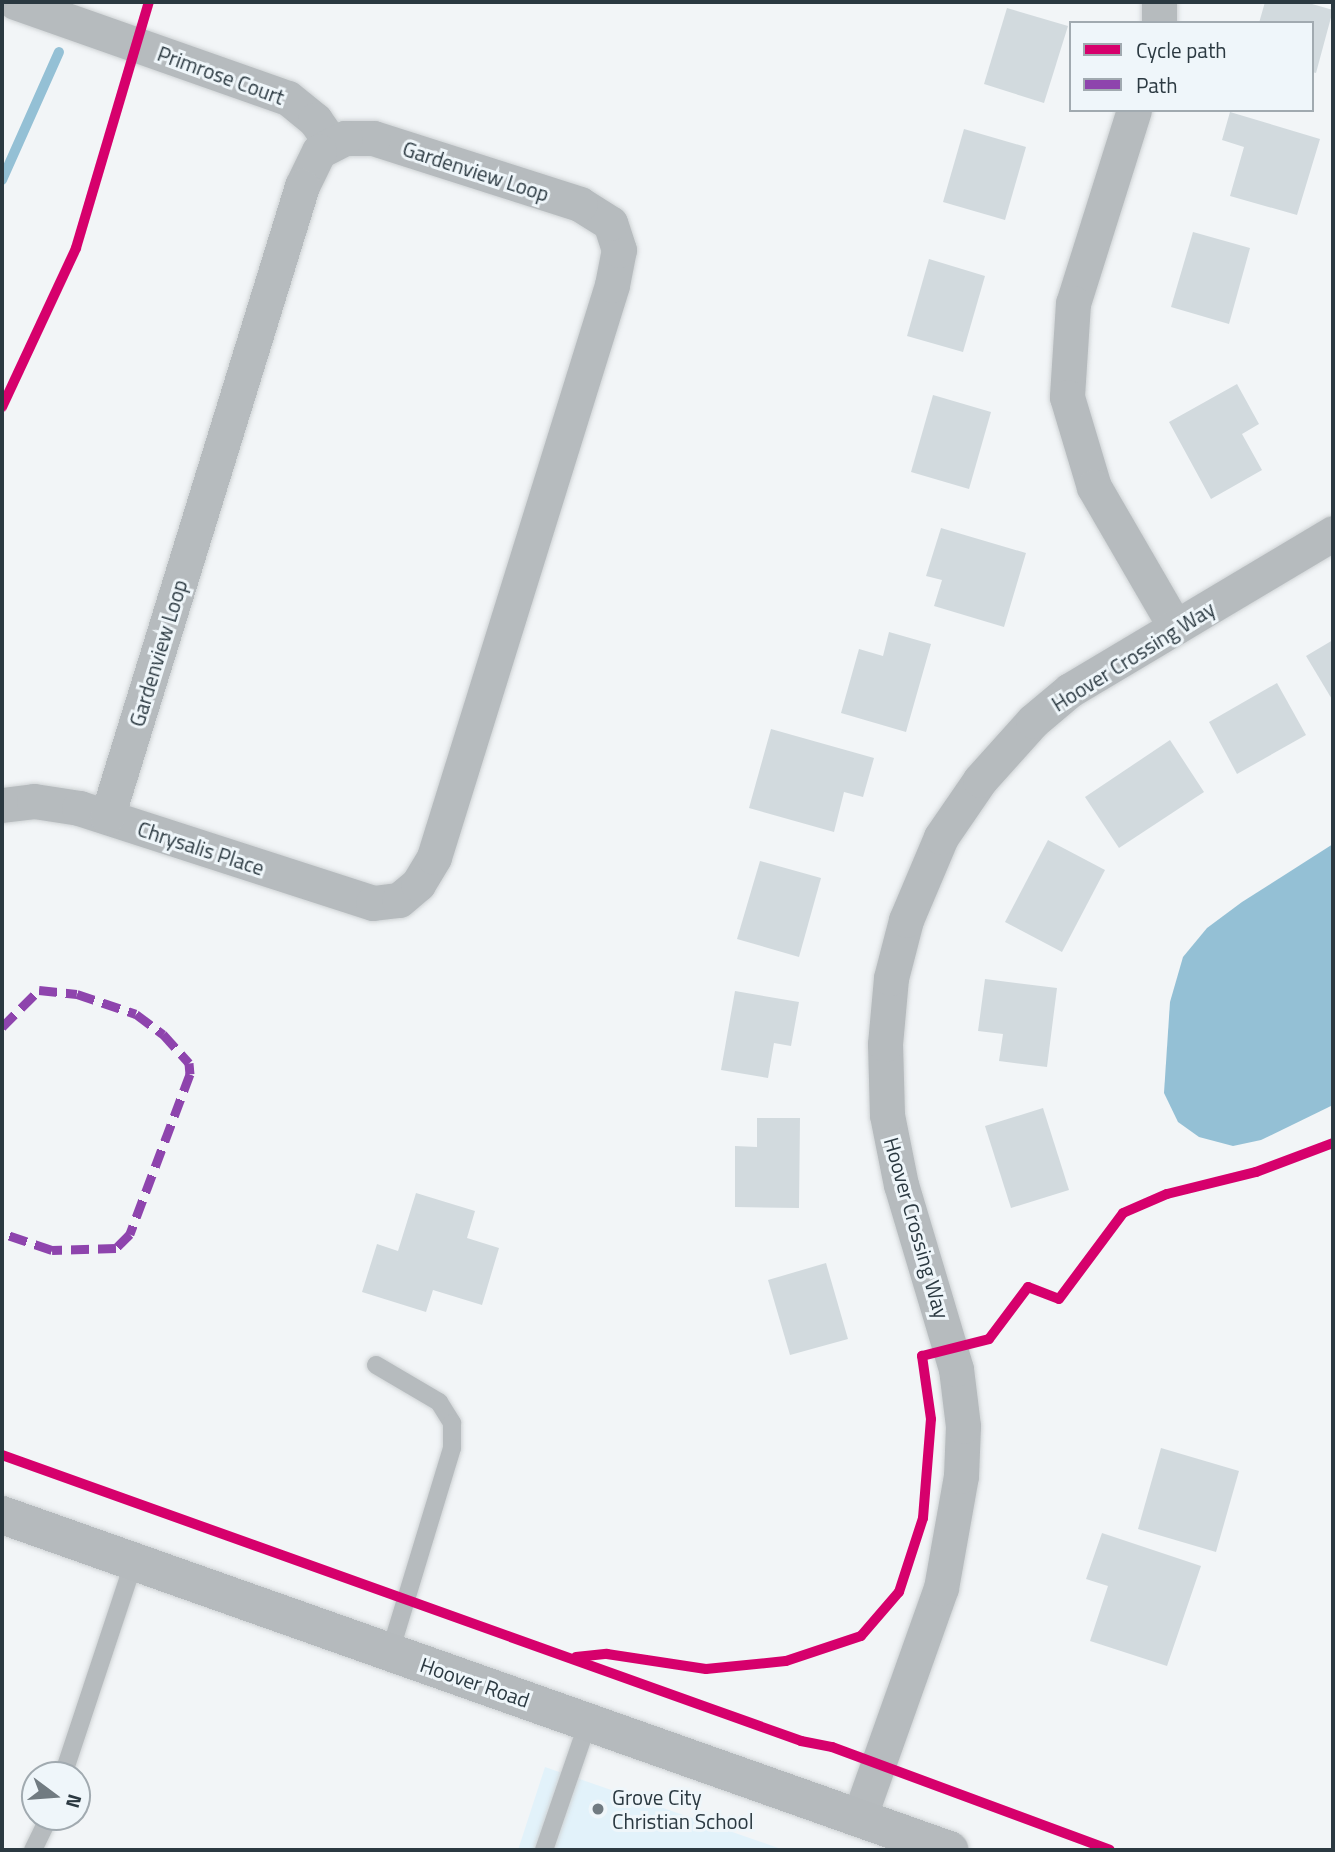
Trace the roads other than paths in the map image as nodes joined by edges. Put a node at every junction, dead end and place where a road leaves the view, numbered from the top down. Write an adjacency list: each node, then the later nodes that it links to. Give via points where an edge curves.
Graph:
1 (15, 2): 5 (street, Primrose Court, via 288,98 315,120)
2 (1159, 2): 3 (street)
3 (1159, 21)
4 (1133, 112): 7 (street, via 1073,303 1068,397 1094,487)
5 (332, 144): 9 (street, Gardenview Loop, via 319,151 302,186); 10 (street, Gardenview Loop, via 345,138 373,138 580,204 610,223 619,250 434,857 418,884)
6 (1333, 533): 7 (street, Hoover Crossing Way)
7 (1175, 627): 17 (street, Hoover Crossing Way, via 1070,690 979,780 941,837 906,920 891,978 885,1044 887,1115 901,1185 956,1369 963,1426 961,1476 941,1588)
8 (2, 805): 9 (street, Chrysalis Place, via 34,801)
9 (107, 817): 10 (street, Chrysalis Place, via 343,894 373,902)
10 (399, 900)
11 (376, 1365): 14 (lane, via 439,1402 452,1423 452,1448)
12 (2, 1515): 13 (main road, Hoover Road)
13 (134, 1561): 14 (main road, Hoover Road); 16 (lane)
14 (390, 1652): 15 (main road, Hoover Road)
15 (588, 1722): 17 (main road, Hoover Road); 20 (lane)
16 (68, 1761)
17 (859, 1818): 21 (main road, Hoover Road)
18 (42, 1831): 19 (lane)
19 (33, 1850)
20 (544, 1850)
21 (949, 1850)

